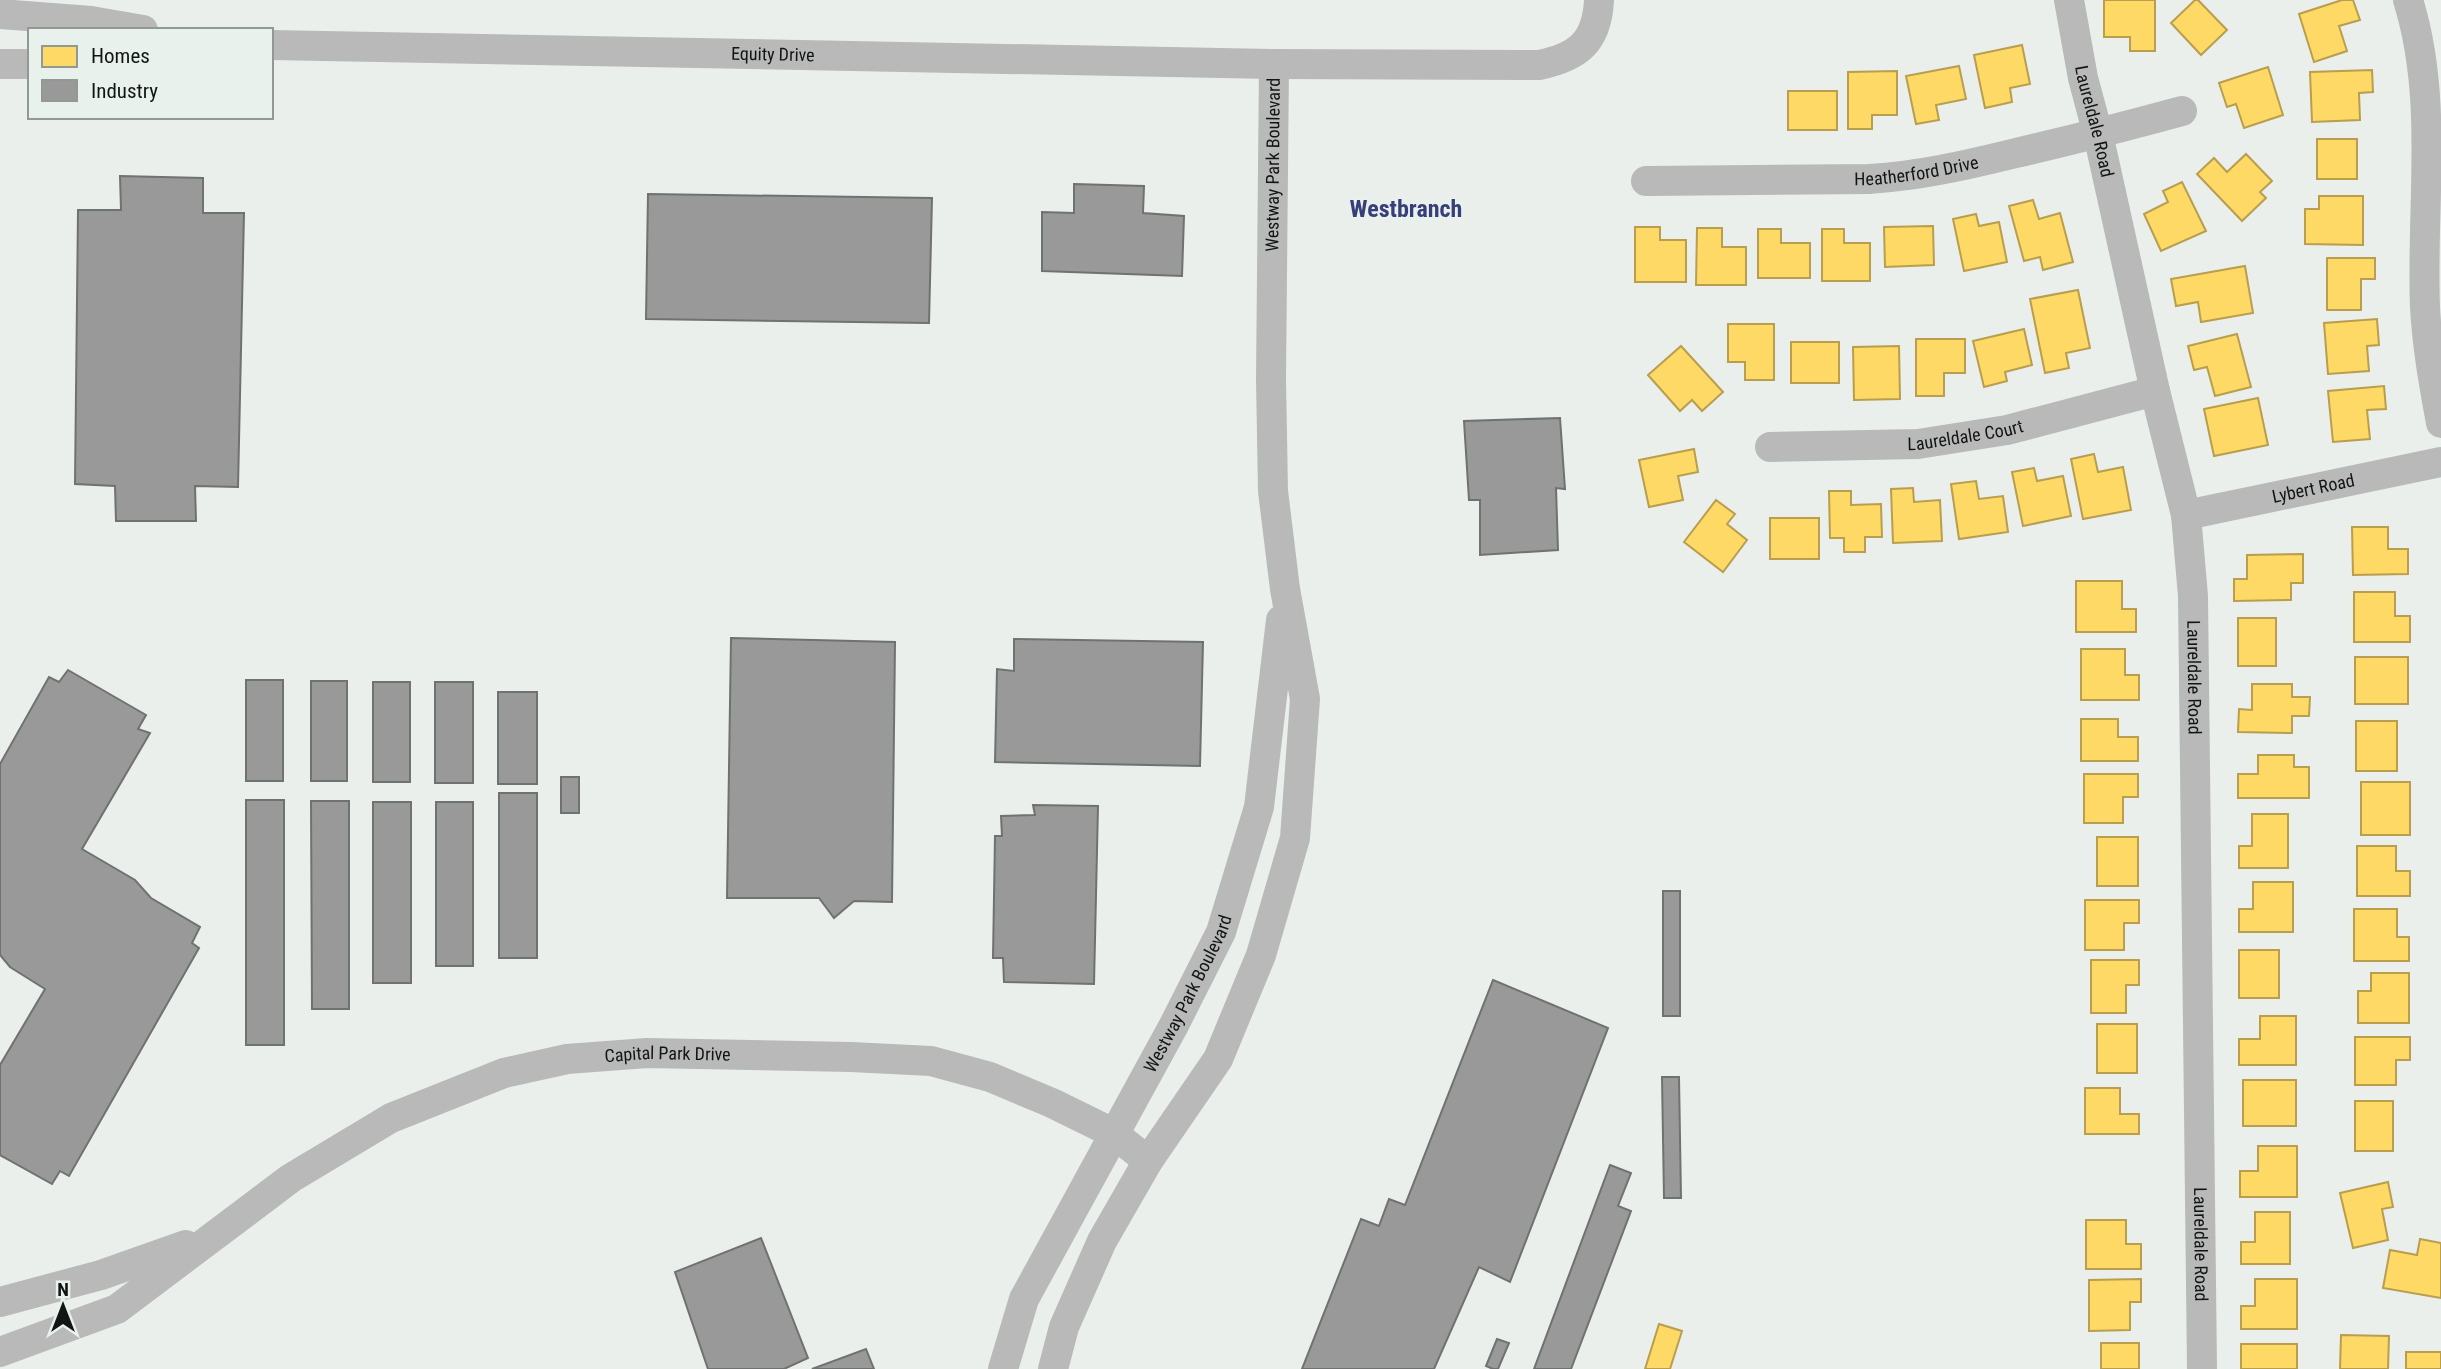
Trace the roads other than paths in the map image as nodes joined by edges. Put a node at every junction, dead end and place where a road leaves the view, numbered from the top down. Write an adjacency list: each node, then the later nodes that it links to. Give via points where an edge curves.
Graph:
1 (1599, 0): 9 (street, Westway Park Boulevard, via 1591,37 1574,53 1539,65)
2 (2069, 0): 11 (street, Laureldale Road)
3 (2408, 0): 14 (street, via 2424,64 2425,308)
4 (0, 14): 5 (street)
5 (131, 28)
6 (273, 45): 9 (street, Equity Drive)
7 (0, 64): 8 (street)
8 (28, 64)
9 (1274, 64): 18 (street, Westway Park Boulevard, via 1273,491)
10 (2182, 111): 11 (street, Heatherford Drive)
11 (2098, 134): 12 (street, Heatherford Drive, via 1906,177); 13 (street, Laureldale Road)
12 (1646, 181)
13 (2155, 391): 15 (street, Laureldale Court, via 2007,430 1918,444); 17 (street, Laureldale Road)
14 (2441, 423)
15 (1770, 447)
16 (2441, 462): 17 (street, Lybert Road)
17 (2186, 515): 26 (street, Laureldale Road, via 2193,596)
18 (1285, 589): 19 (street, Westway Park Boulevard, via 1259,807 1221,932); 20 (street, Westway Park Boulevard, via 1305,699 1295,838 1261,955 1218,1059)
19 (1113, 1133): 20 (street, Capital Park Drive); 21 (street, Capital Park Drive, via 990,1077 930,1061 647,1053 567,1059 504,1073 391,1118 291,1178); 24 (street, Westway Park Boulevard, via 1024,1299)
20 (1148, 1161): 25 (street, Westway Park Boulevard, via 1102,1241 1064,1327)
21 (210, 1237): 22 (street, Capital Park Drive, via 101,1275); 23 (street, Capital Park Drive, via 117,1309)
22 (0, 1302)
23 (0, 1352)
24 (1003, 1369)
25 (1053, 1369)
26 (2202, 1369)

